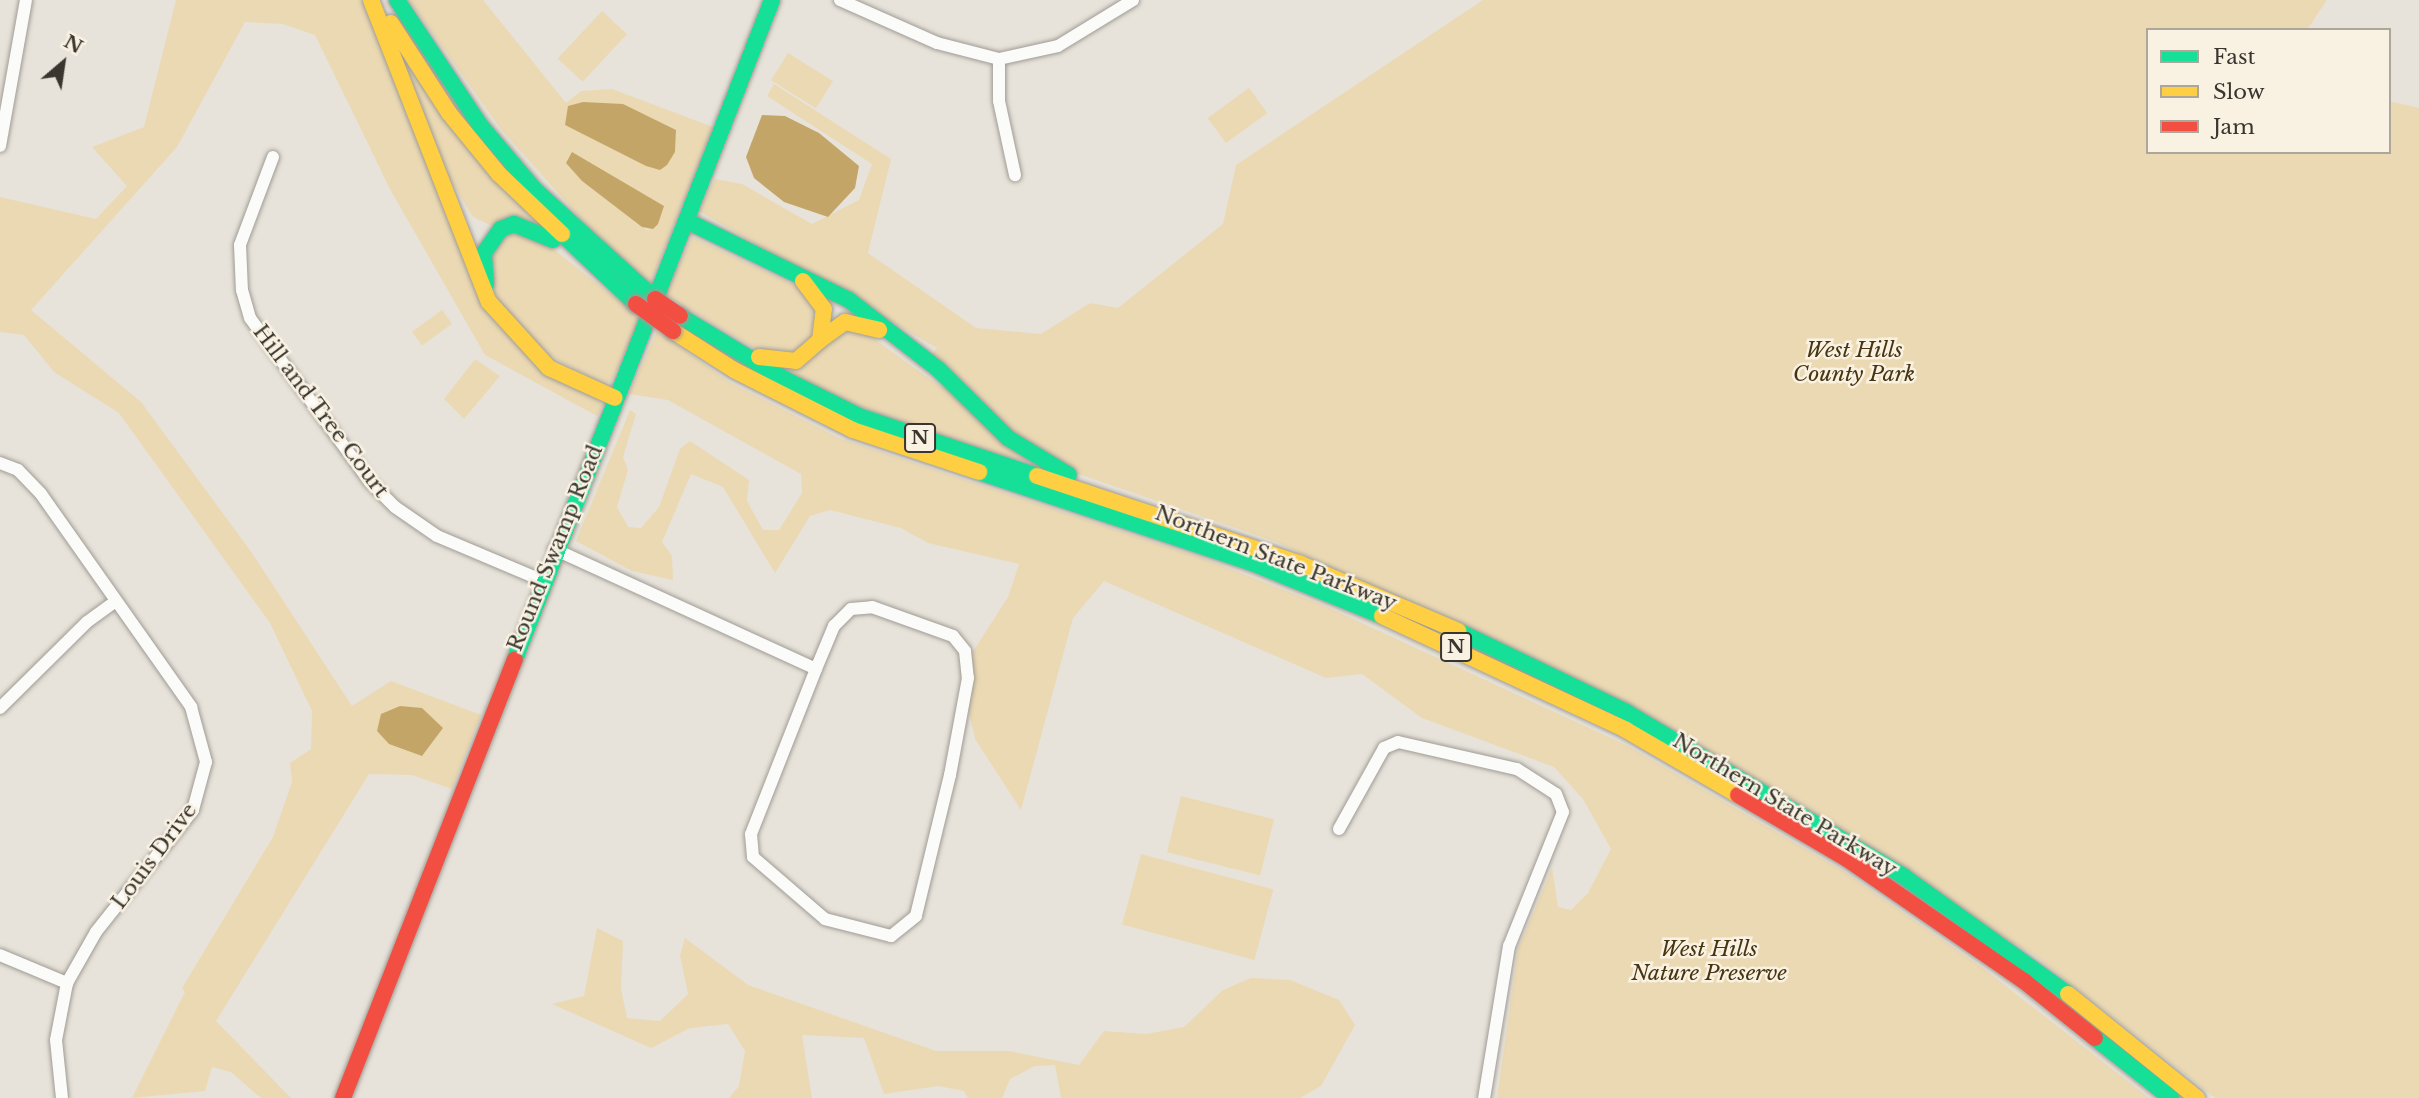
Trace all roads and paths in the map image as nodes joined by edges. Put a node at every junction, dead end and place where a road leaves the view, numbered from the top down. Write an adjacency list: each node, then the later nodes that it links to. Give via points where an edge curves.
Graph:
1 (26, 0): 9 (street)
2 (372, 0): 19 (main road, via 444,197 489,302 508,329 549,368)
3 (377, 0): 13 (main road, Northern State Parkway / N, via 449,113 499,174)
4 (397, 0): 15 (main road, Northern State Parkway / N, bridge, via 480,125 535,190)
5 (772, 0): 12 (main road, Round Swamp Road)
6 (840, 0): 8 (street, via 937,43)
7 (1133, 0): 8 (street, via 1058,46)
8 (999, 59): 11 (street, via 999,101)
9 (0, 146)
10 (273, 157): 23 (street, Hill and Tree Court, via 240,245 242,290 250,318 370,482 396,507 438,536)
11 (1016, 176)
12 (687, 221): 14 (main road); 19 (main road, Round Swamp Road)
13 (586, 262): 15 (main road, Northern State Parkway / N, bridge, via 636,304); 19 (main road, via 534,229 514,224 489,239 481,269 494,300 530,345)
14 (781, 266): 17 (main road, via 821,302 826,318); 18 (main road, via 849,300)
15 (676, 323): 16 (main road, Northern State Parkway / N); 33 (main road, Northern State Parkway / N, via 755,382 853,430 1250,562 1432,636 1626,730 1847,859 2024,981)
16 (701, 330): 17 (main road, via 777,363 804,357); 21 (main road, Northern State Parkway / N, via 859,416)
17 (821, 340): 18 (main road, via 834,327 858,321)
18 (906, 343): 21 (main road, via 1026,451)
19 (615, 398): 22 (main road, Round Swamp Road)
20 (0, 463): 24 (street, Louis Drive, via 18,470 41,494)
21 (1178, 519): 34 (main road, Northern State Parkway / N, via 1301,564 1450,627 1626,712 1746,779 1963,917)
22 (554, 550): 23 (main road, Round Swamp Road); 25 (street)
23 (541, 580): 31 (main road, Round Swamp Road)
24 (115, 602): 26 (street, via 87,622); 29 (street, Louis Drive, via 191,707 206,762 193,810 96,932)
25 (816, 668): 25 (street, via 834,626 851,609 884,611 953,636 965,651 964,702 916,916 891,936 825,919 753,857 751,834)
26 (0, 708)
27 (1339, 829): 32 (street, via 1384,748 1398,741 1517,769 1556,794 1563,812 1509,946)
28 (0, 955): 29 (street)
29 (67, 983): 30 (street, Louis Drive, via 56,1041)
30 (62, 1098)
31 (343, 1098)
32 (1484, 1098)
33 (2171, 1098)
34 (2197, 1098)

